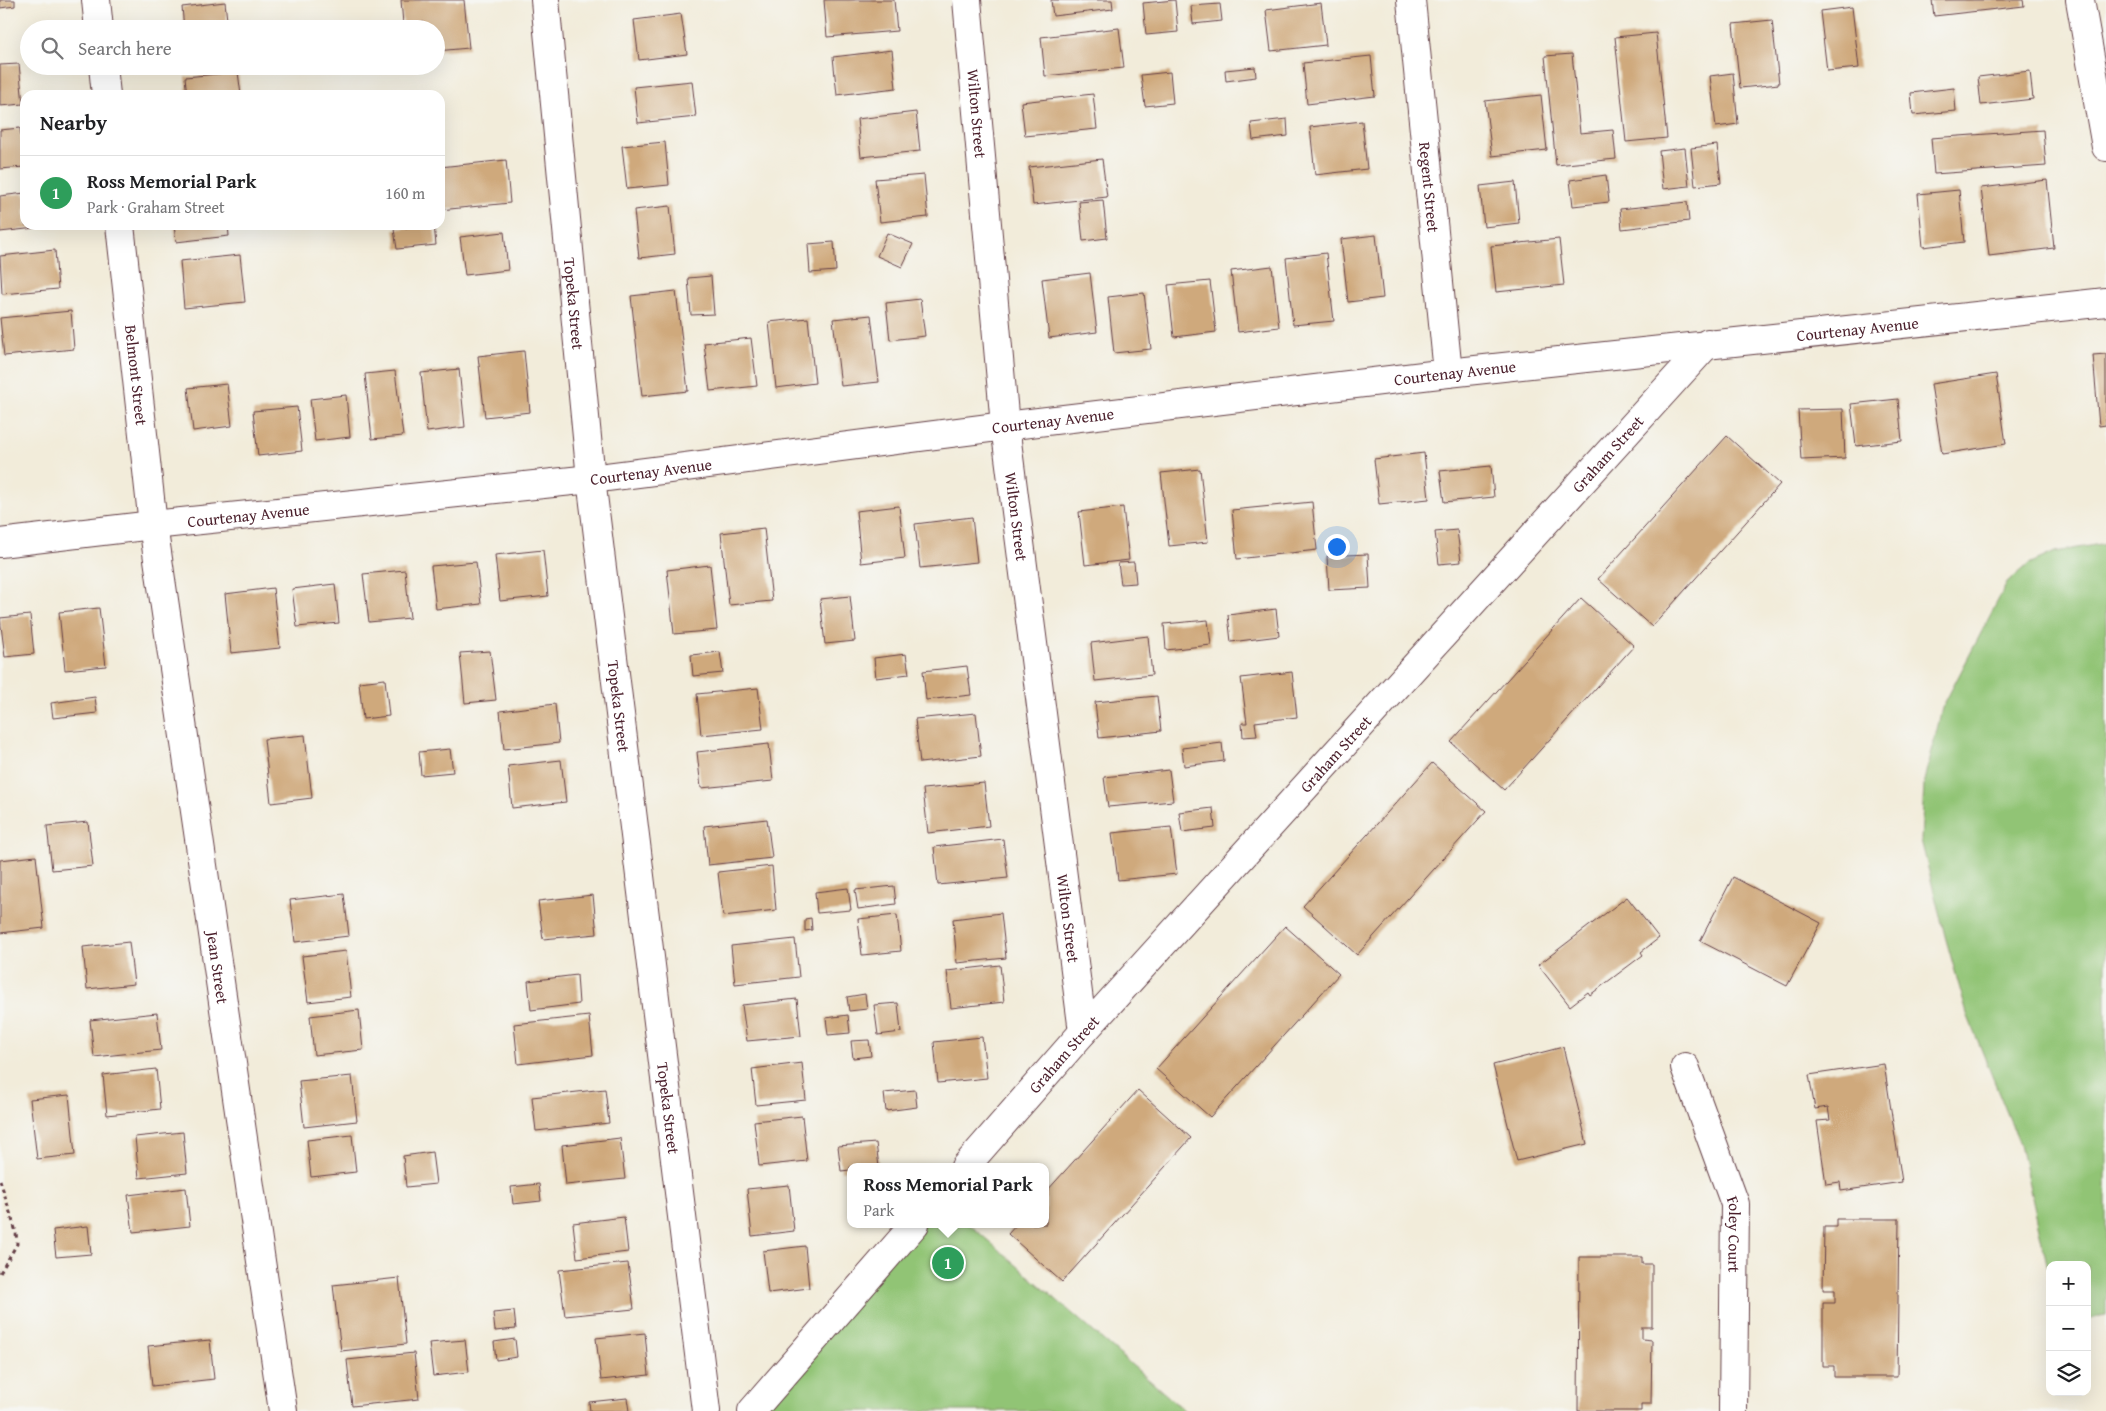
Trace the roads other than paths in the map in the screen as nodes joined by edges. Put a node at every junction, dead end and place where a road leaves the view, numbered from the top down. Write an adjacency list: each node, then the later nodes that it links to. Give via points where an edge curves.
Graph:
1 (96, 0): 6 (street)
2 (545, 0): 15 (street, Topeka Street)
3 (967, 0): 14 (street, Wilton Street)
4 (1411, 0): 13 (street, Regent Street)
5 (2080, 0): 9 (street)
6 (98, 20)
7 (104, 75): 8 (street)
8 (105, 90)
9 (2106, 147)
10 (121, 230): 16 (street, Belmont Street)
11 (2106, 302): 12 (street, Courtenay Avenue)
12 (1708, 343): 13 (street, Courtenay Avenue); 18 (street, Graham Street)
13 (1448, 373): 14 (street, Courtenay Avenue)
14 (1005, 426): 15 (street, Courtenay Avenue); 18 (street, Wilton Street)
15 (591, 479): 16 (street, Courtenay Avenue); 23 (street, Topeka Street)
16 (153, 524): 17 (street, Courtenay Avenue); 22 (street, Jean Street)
17 (0, 543)
18 (1083, 1032): 20 (street, Graham Street)
19 (1685, 1067): 25 (street, Foley Court, via 1734,1204)
20 (968, 1163)
21 (912, 1228): 24 (street)
22 (283, 1411)
23 (706, 1411)
24 (752, 1411)
25 (1733, 1411)

